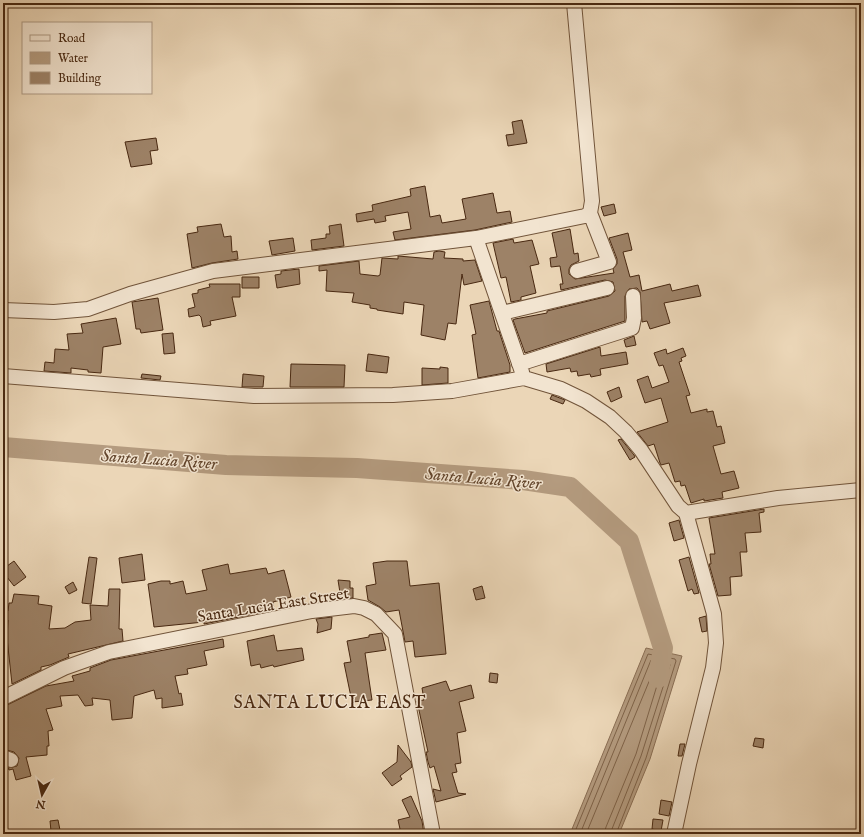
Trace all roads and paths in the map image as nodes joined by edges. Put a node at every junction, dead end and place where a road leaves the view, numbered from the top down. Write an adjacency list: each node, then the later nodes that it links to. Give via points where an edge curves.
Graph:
1 (574, 3): 2 (street, via 592,201)
2 (590, 213): 3 (street, via 580,218); 4 (street, via 609,262)
3 (476, 238): 7 (street, via 213,271 130,294 88,309 54,312); 8 (street)
4 (578, 272)
5 (607, 288): 8 (street)
6 (632, 296): 9 (street, via 632,328)
7 (3, 310)
8 (502, 313): 9 (street)
9 (519, 364): 11 (street)
10 (3, 376): 11 (street, via 254,396 393,395 445,391)
11 (524, 378): 13 (street, via 561,389 586,401 621,426)
12 (861, 490): 13 (street, via 778,498)
13 (686, 514): 16 (street, via 714,614 716,643 713,668)
14 (3, 698): 15 (street, Santa Lucia East Street, via 64,668 109,652 312,611 354,606 364,608 376,614 395,634)
15 (433, 834)
16 (674, 834)

